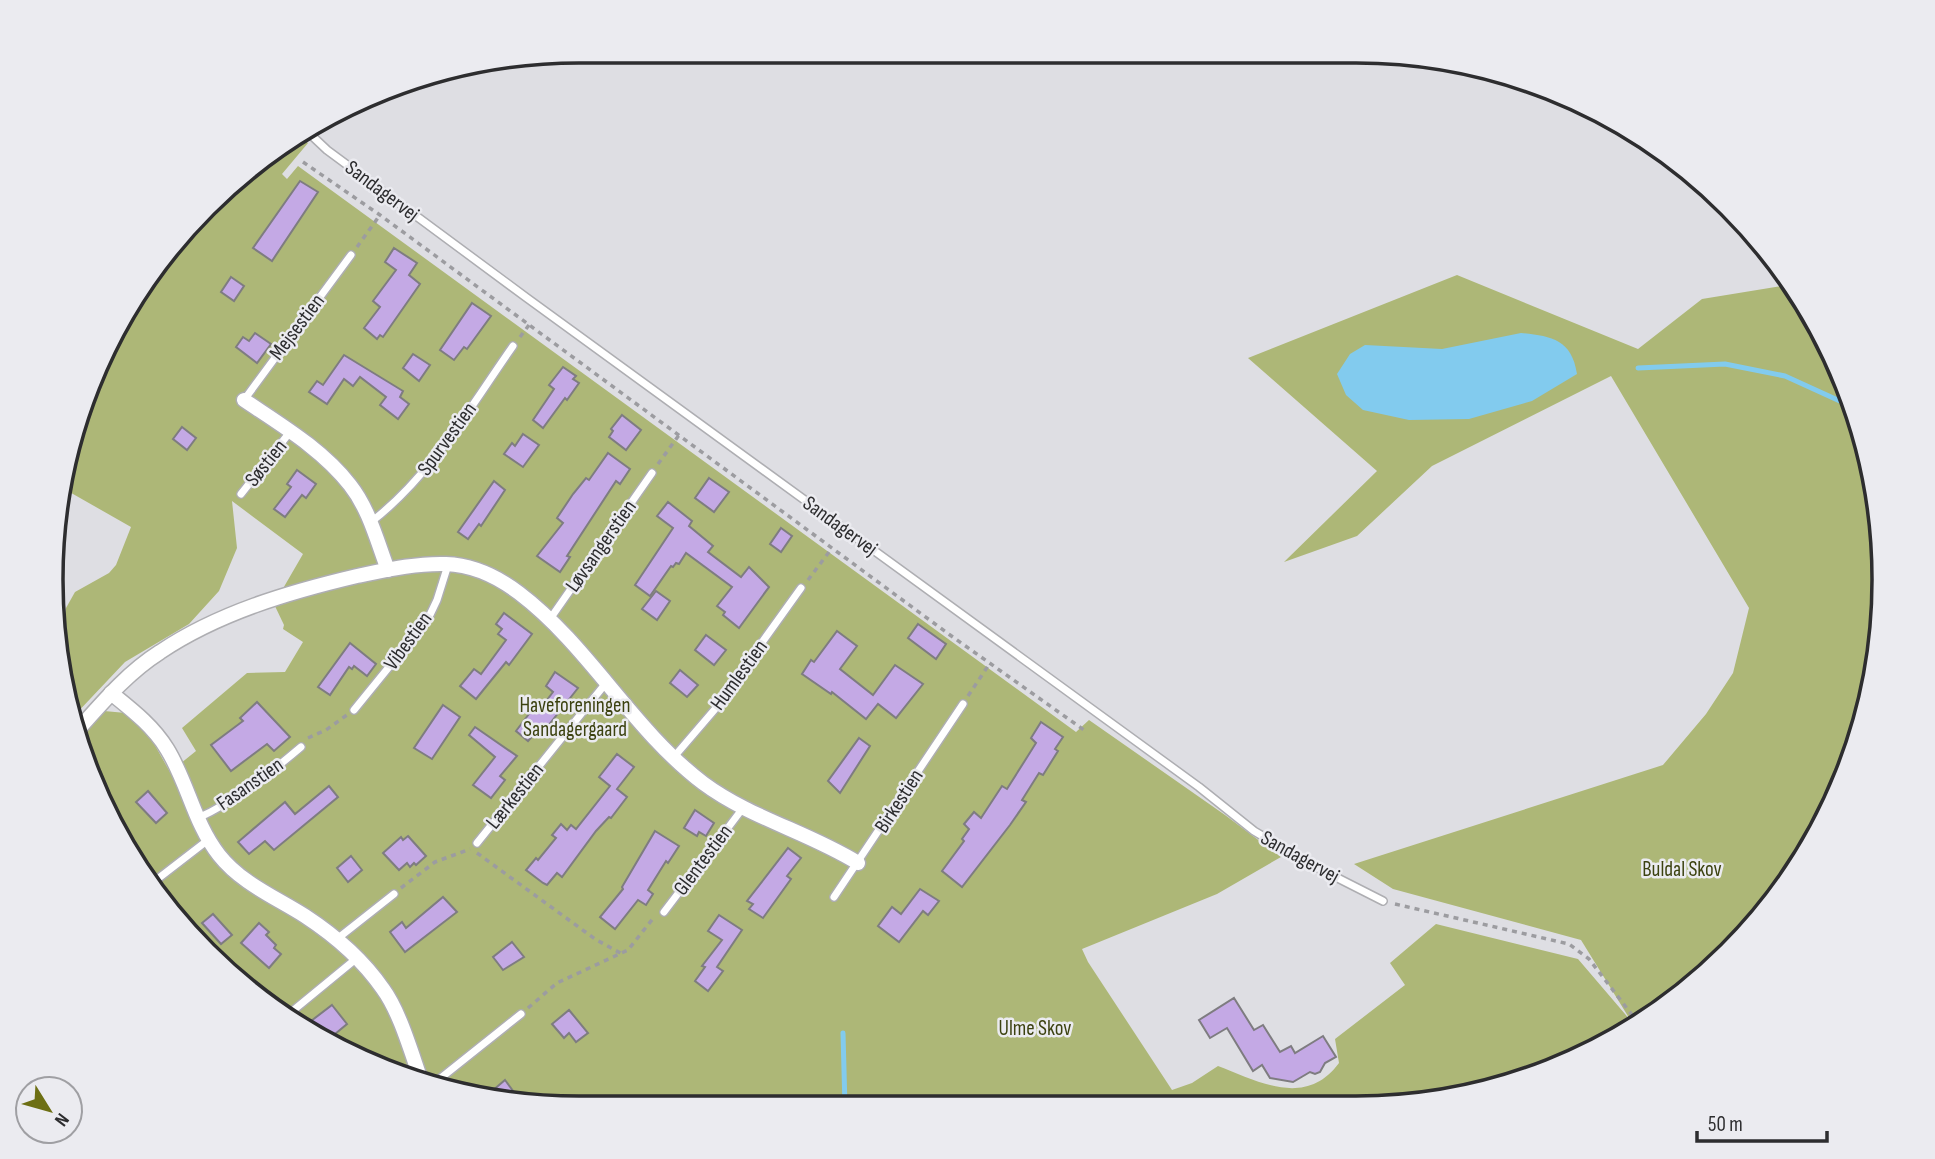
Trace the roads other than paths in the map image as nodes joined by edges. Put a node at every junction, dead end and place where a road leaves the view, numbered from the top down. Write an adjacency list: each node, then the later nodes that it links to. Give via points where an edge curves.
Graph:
1 (313, 137): 28 (lane, Sandagervej, via 1254,831)
2 (351, 255): 4 (lane, Mejsestien)
3 (513, 346): 8 (lane, Spurvestien, via 420,477)
4 (244, 400): 5 (street)
5 (290, 432): 7 (lane, Søstien); 8 (street, via 324,456 351,487)
6 (652, 473): 12 (lane, Løvsangerstien)
7 (241, 494)
8 (371, 523): 10 (street)
9 (448, 564): 10 (street); 12 (street, via 481,570); 16 (lane, Vibestien, via 428,619)
10 (388, 570): 14 (street, via 321,584 204,626 132,671)
11 (801, 589): 19 (lane, Humlestien, via 728,694)
12 (550, 619): 13 (street)
13 (606, 683): 19 (street); 23 (lane, Lærkestien)
14 (111, 693): 17 (street); 21 (street, via 143,719 166,747)
15 (963, 704): 24 (lane, Birkestien)
16 (354, 710)
17 (84, 723)
18 (301, 747): 21 (lane, Fasanstien, via 218,809)
19 (673, 758): 20 (street)
20 (743, 808): 24 (street, via 831,846); 29 (lane, Glentestien)
21 (198, 818): 22 (street)
22 (208, 840): 25 (lane); 30 (street, via 232,870)
23 (474, 846)
24 (858, 863): 27 (lane, Birkestien)
25 (159, 878)
26 (394, 894): 30 (lane)
27 (834, 897)
28 (1383, 901)
29 (664, 912)
30 (336, 939): 31 (street)
31 (357, 958): 32 (lane); 34 (street, via 384,990)
32 (294, 1010)
33 (521, 1014): 35 (lane)
34 (417, 1070)
35 (442, 1077)

